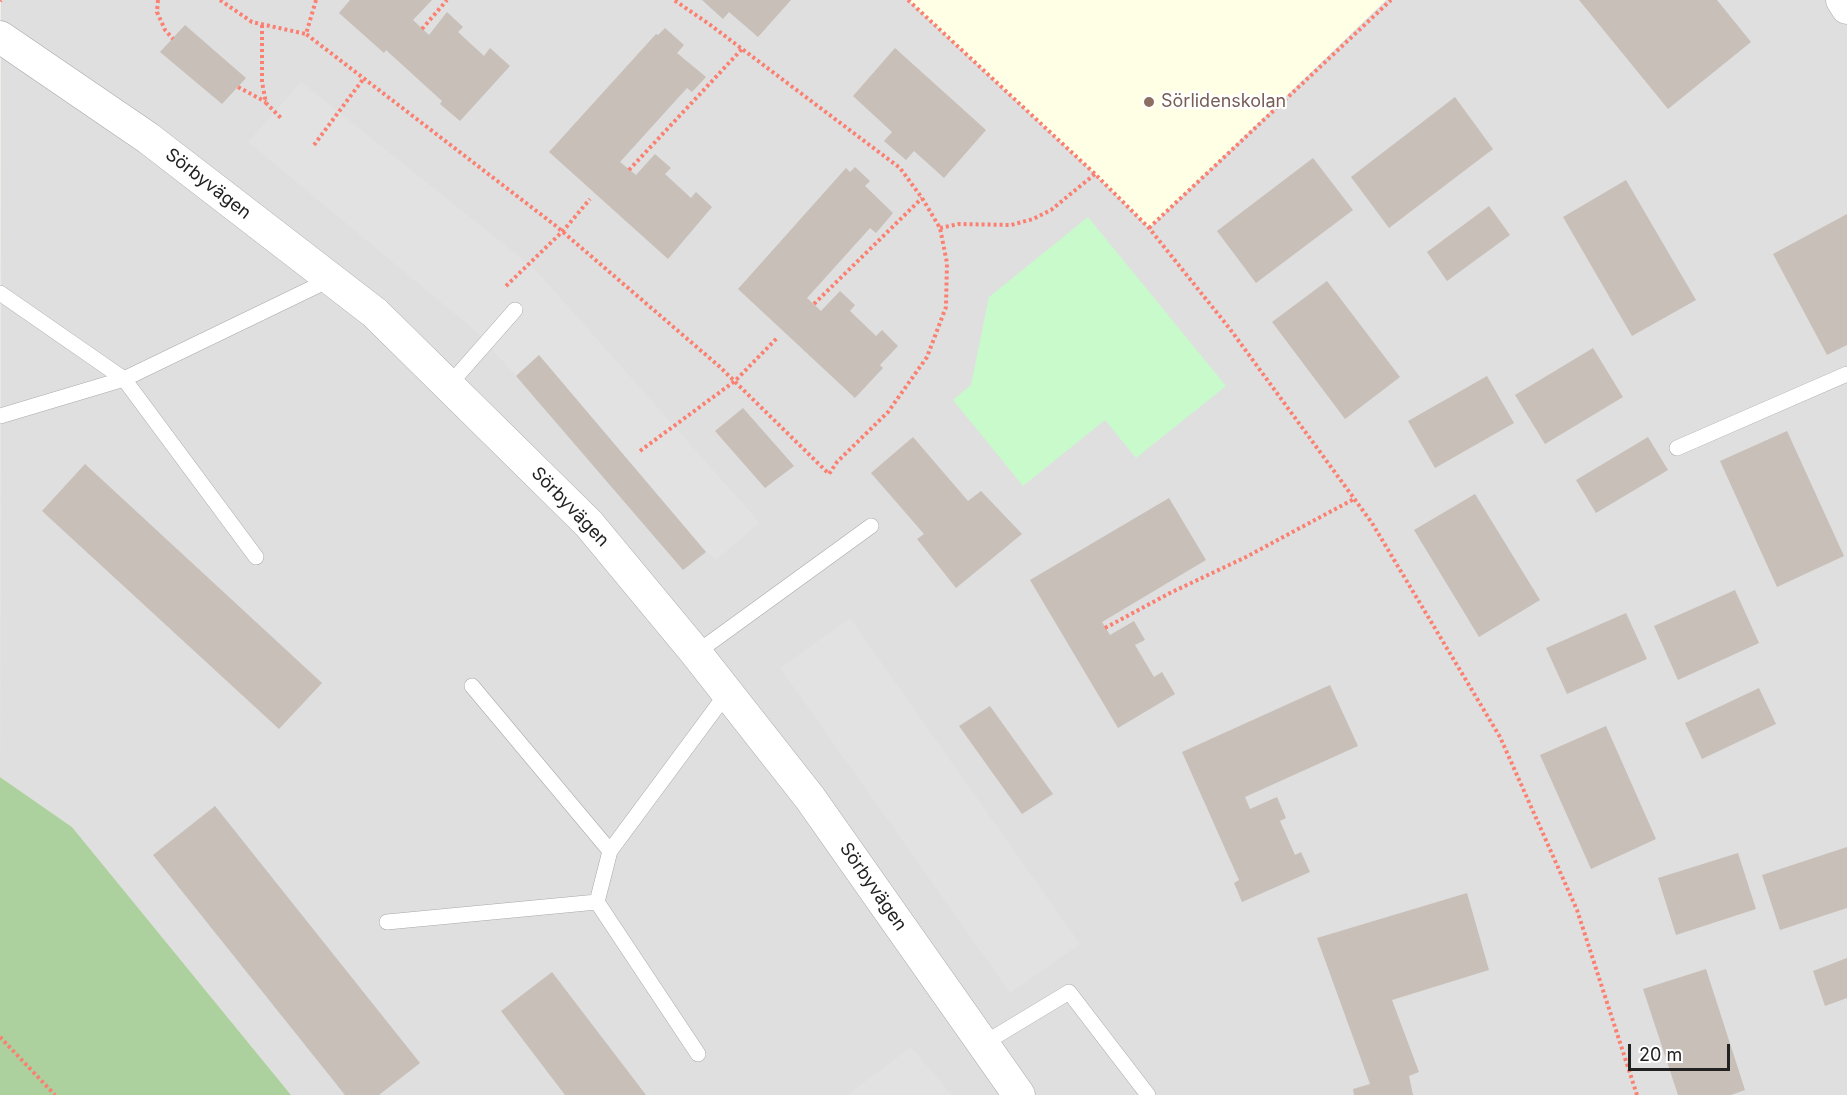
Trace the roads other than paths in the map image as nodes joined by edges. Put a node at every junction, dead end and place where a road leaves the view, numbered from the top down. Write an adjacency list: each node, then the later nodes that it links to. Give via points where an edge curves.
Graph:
1 (1842, 0): 2 (street)
2 (1847, 8)
3 (0, 37): 4 (street, Sörbyvägen, via 148,138)
4 (331, 279): 8 (lane); 9 (street, Sörbyvägen, via 375,313)
5 (0, 293): 8 (lane)
6 (515, 310): 9 (lane)
7 (1847, 374): 11 (lane)
8 (124, 378): 10 (lane); 13 (lane)
9 (449, 386): 14 (street, Sörbyvägen, via 589,524)
10 (0, 416)
11 (1677, 448)
12 (871, 526): 14 (lane)
13 (256, 558)
14 (696, 653): 16 (street, Sörbyvägen)
15 (472, 686): 17 (lane)
16 (727, 693): 17 (lane); 20 (street, Sörbyvägen, via 810,798)
17 (609, 851): 18 (lane)
18 (597, 902): 19 (lane); 21 (lane)
19 (387, 922)
20 (983, 1044): 22 (street, Sörbyvägen); 23 (lane, via 1069,992)
21 (698, 1054)
22 (1019, 1095)
23 (1148, 1095)

